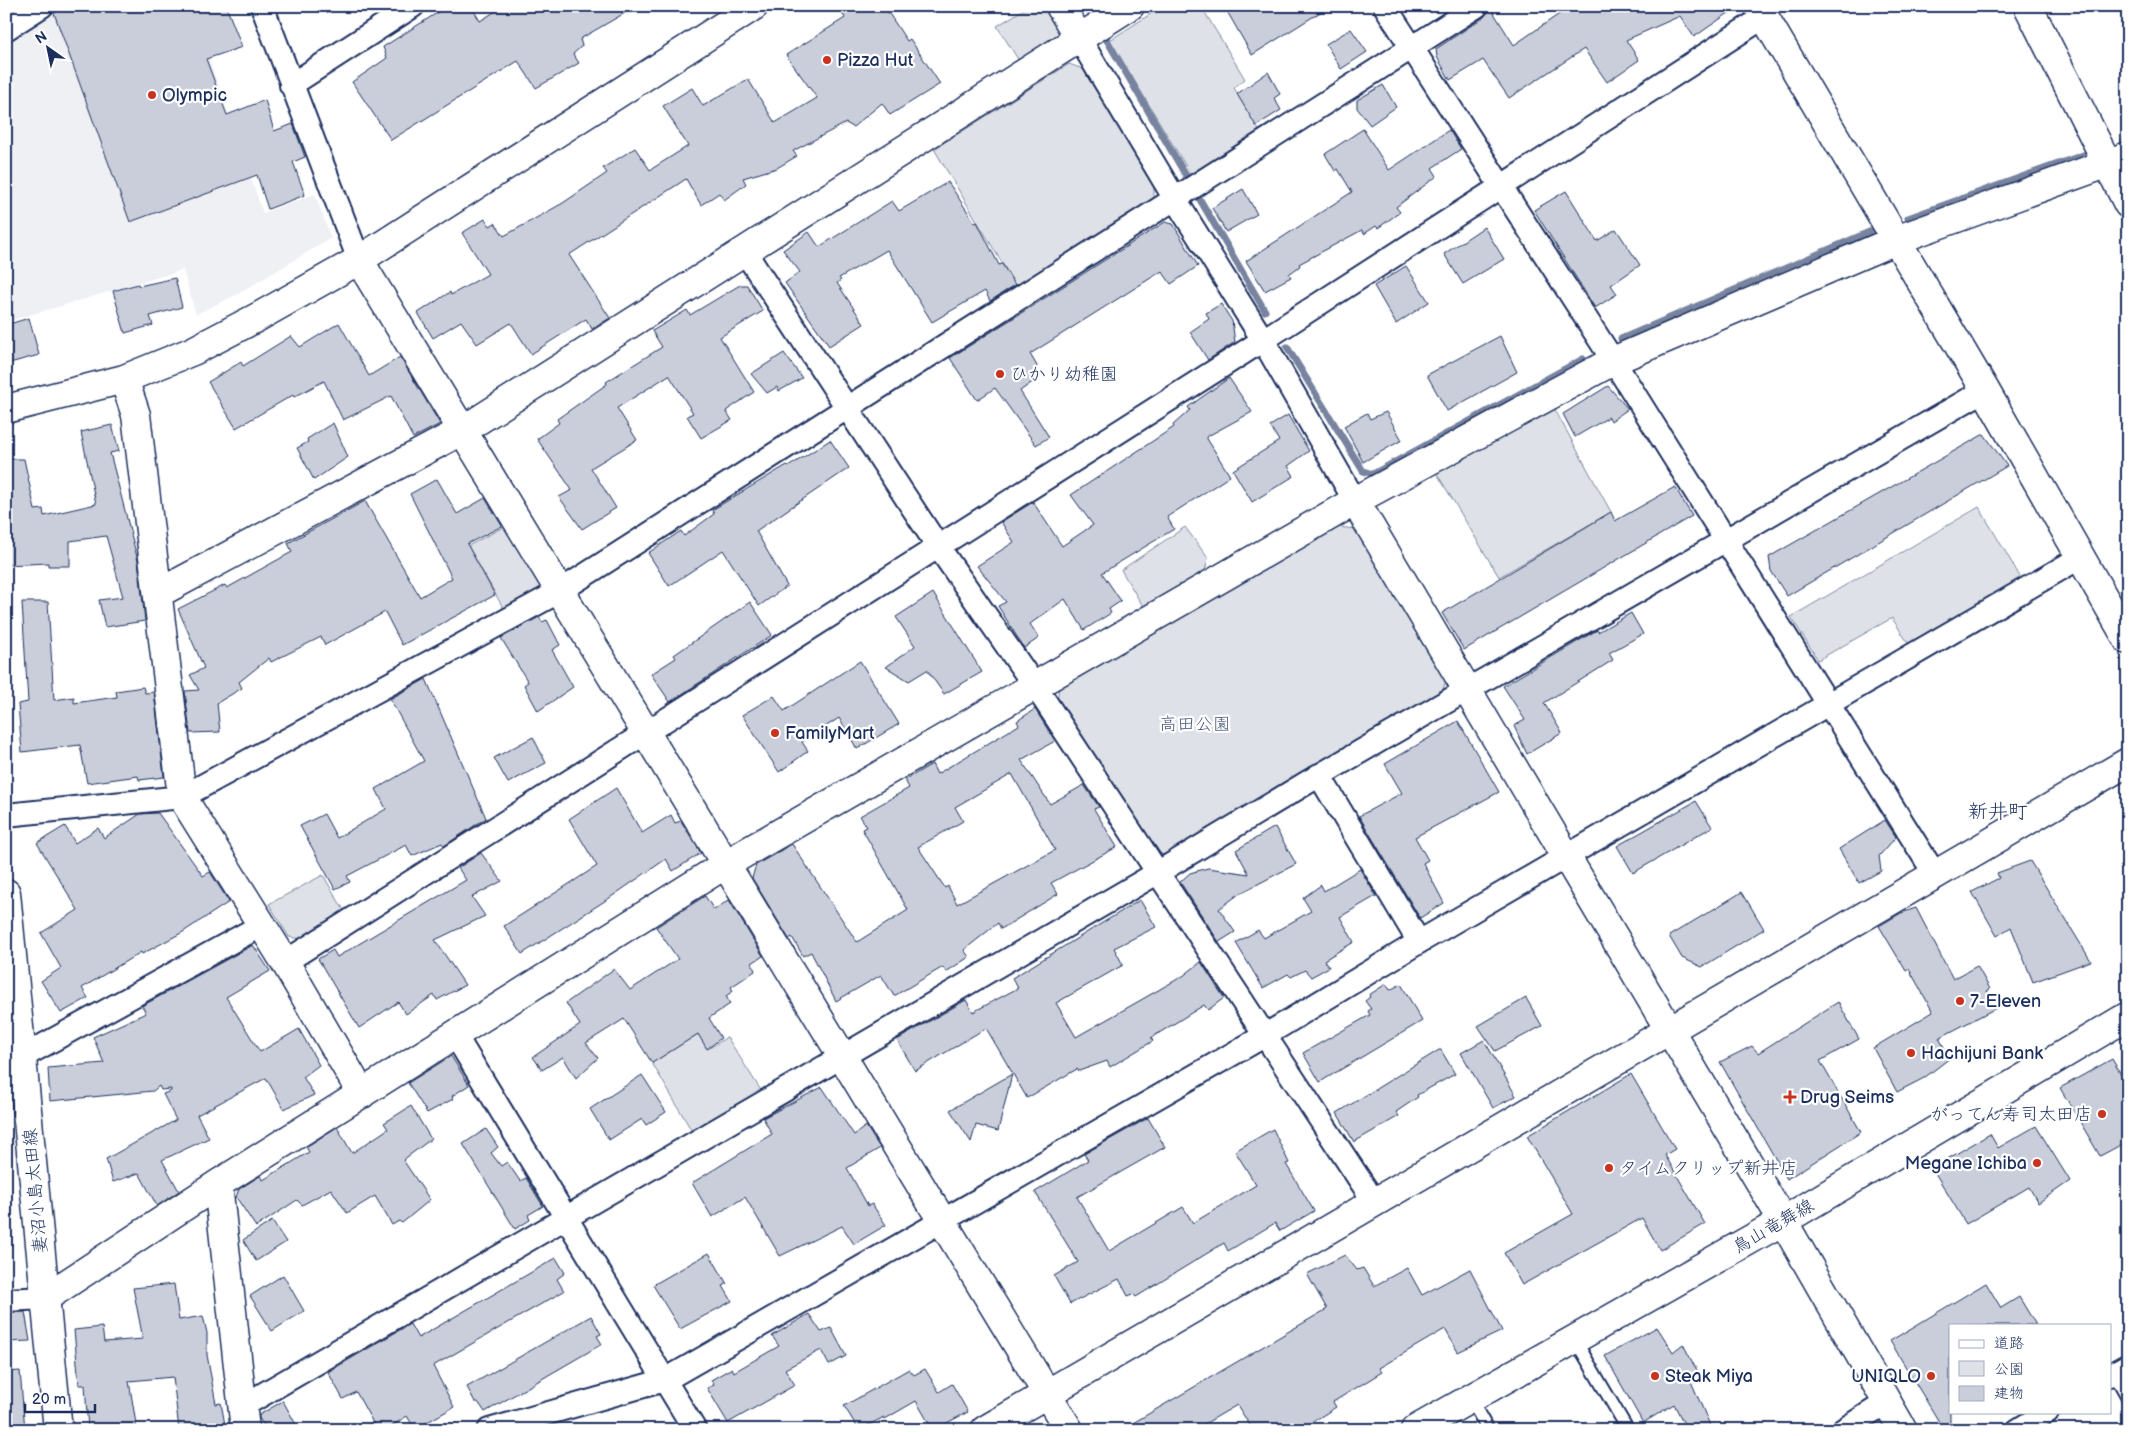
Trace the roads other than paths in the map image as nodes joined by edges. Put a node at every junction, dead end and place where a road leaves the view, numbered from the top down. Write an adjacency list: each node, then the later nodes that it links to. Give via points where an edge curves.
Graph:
1 (42, 6): 11 (street)
2 (262, 6): 14 (street)
3 (412, 6): 14 (street)
4 (754, 6): 21 (street)
5 (1060, 6): 12 (street)
6 (1130, 6): 12 (street)
7 (1385, 6): 13 (street)
8 (1477, 6): 13 (street)
9 (2028, 6): 15 (street)
10 (1761, 12): 16 (street); 19 (street)
11 (6, 29)
12 (1079, 38): 17 (street); 20 (street)
13 (1411, 48): 16 (street); 17 (street)
14 (291, 85): 21 (street)
15 (2118, 160): 18 (street); 19 (street)
16 (1501, 186): 22 (street); 23 (street)
17 (1175, 199): 22 (street); 27 (street)
18 (2128, 204)
19 (1896, 240): 23 (street); 25 (street)
20 (745, 252): 27 (street); 28 (street)
21 (359, 260): 24 (street, via 193,351); 28 (street)
22 (1263, 340): 29 (street); 31 (street)
23 (1613, 361): 29 (street); 30 (street)
24 (124, 379): 26 (street); 34 (street, via 136,415)
25 (1985, 390): 30 (street); 32 (street)
26 (6, 408)
27 (847, 408): 31 (street); 33 (street)
28 (462, 430): 33 (street); 34 (street)
29 (1355, 501): 36 (street); 37 (street)
30 (1726, 540): 37 (street); 38 (street)
31 (938, 545): 36 (street); 39 (street)
32 (2081, 557): 35 (street); 38 (street)
33 (560, 591): 39 (street); 42 (street)
34 (159, 593): 42 (street)
35 (2128, 640)
36 (1034, 685): 45 (street); 46 (street)
37 (1468, 690): 41 (street); 44 (street)
38 (1829, 703): 44 (street); 47 (street)
39 (646, 732): 45 (street); 51 (street)
40 (2128, 762): 47 (street)
41 (1320, 775): 46 (street); 50 (street)
42 (182, 797): 43 (street); 49 (street)
43 (6, 816)
44 (1567, 856): 50 (street); 54 (street)
45 (726, 864): 55 (street); 57 (street)
46 (1156, 873): 56 (street); 57 (street)
47 (1936, 876): 54 (street)
48 (6, 893): 52 (street, 妻沼小島太田線)
49 (262, 926): 51 (street); 58 (street)
50 (1419, 942): 56 (street)
51 (285, 962): 59 (street)
52 (12, 1013): 58 (street, 妻沼小島太田線)
53 (2128, 1016): 64 (street, 鳥山竜舞線)
54 (1669, 1030): 61 (street); 64 (street)
55 (455, 1035): 59 (street); 62 (street)
56 (1264, 1036): 61 (street); 63 (street)
57 (842, 1055): 62 (street); 63 (street)
58 (22, 1057): 65 (street, 妻沼小島太田線)
59 (362, 1094): 60 (street)
60 (218, 1184): 65 (street); 75 (street)
61 (1375, 1203): 70 (street)
62 (564, 1218): 69 (street); 75 (street)
63 (942, 1220): 69 (street); 70 (street)
64 (1783, 1221): 67 (street, 鳥山竜舞線); 73 (street)
65 (45, 1298): 66 (street); 76 (street, 妻沼小島太田線)
66 (6, 1300)
67 (1574, 1338): 71 (street, 鳥山竜舞線); 83 (lane)
68 (2117, 1371): 72 (lane)
69 (665, 1380): 77 (street); 78 (street)
70 (1048, 1394): 79 (street); 80 (street)
71 (1470, 1398): 81 (street, 鳥山竜舞線); 82 (lane)
72 (2128, 1398)
73 (1887, 1402): 84 (street); 85 (street)
74 (2044, 1414): 86 (street)
75 (244, 1418)
76 (58, 1430)
77 (489, 1430)
78 (695, 1430)
79 (985, 1430)
80 (1069, 1430)
81 (1415, 1430)
82 (1488, 1430)
83 (1628, 1430)
84 (1842, 1430)
85 (1904, 1430)
86 (2018, 1430)

